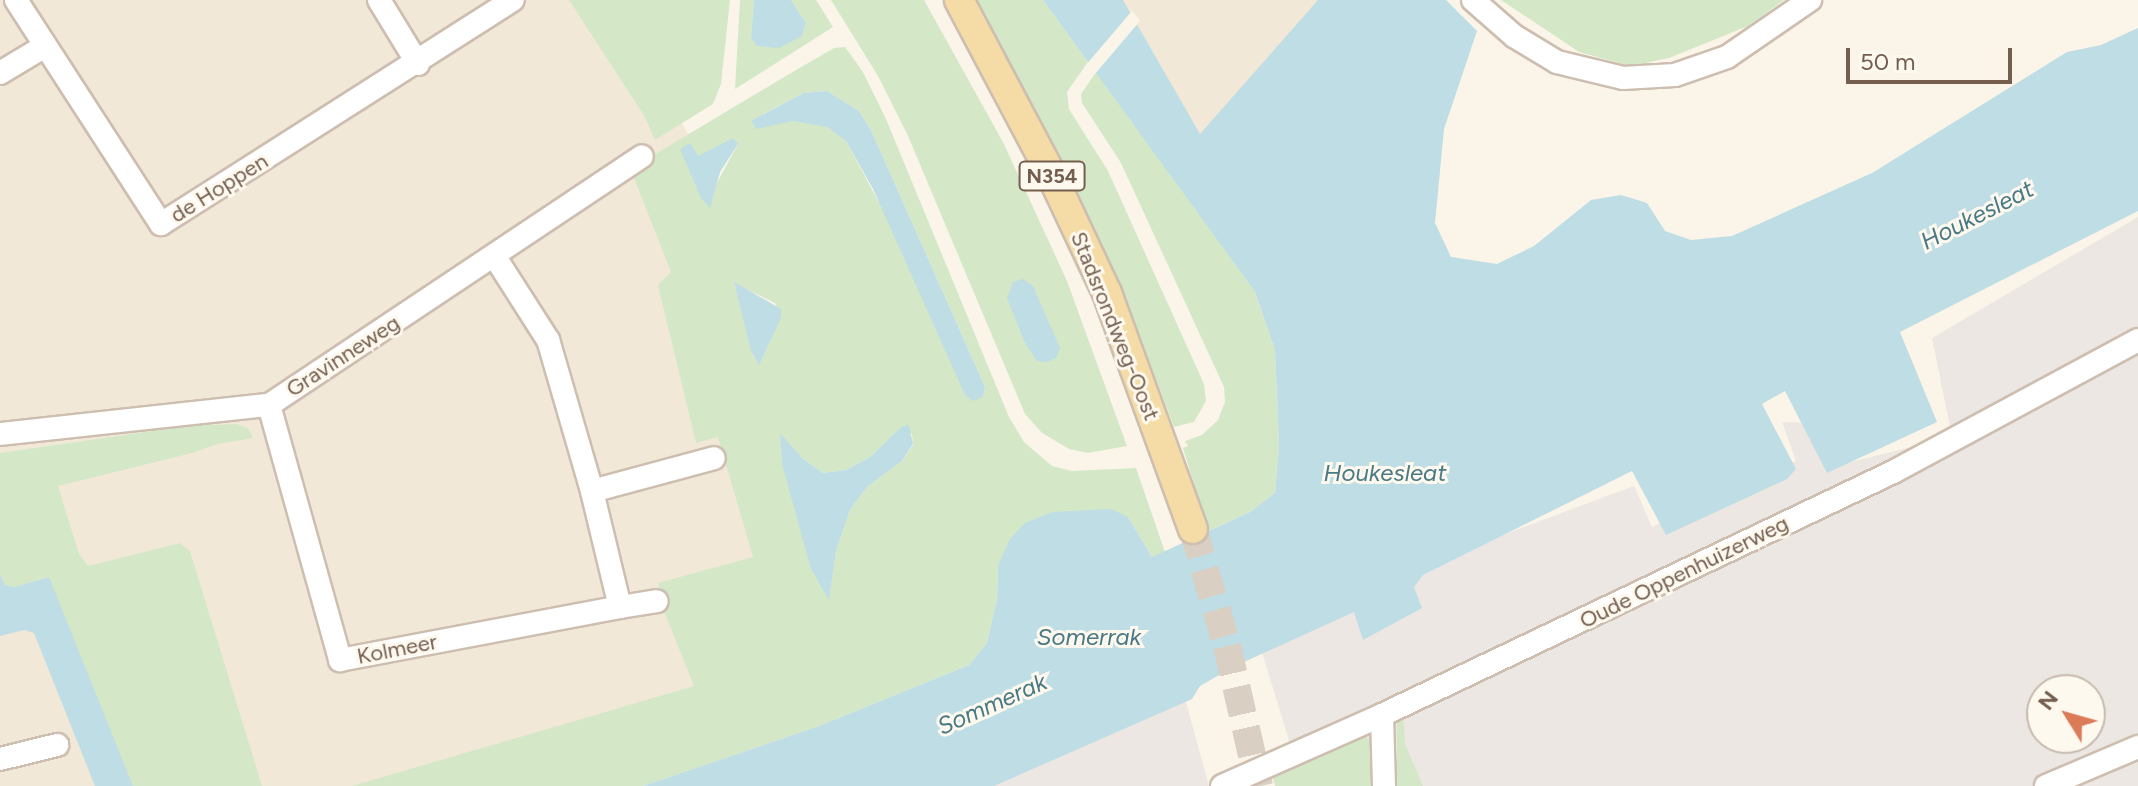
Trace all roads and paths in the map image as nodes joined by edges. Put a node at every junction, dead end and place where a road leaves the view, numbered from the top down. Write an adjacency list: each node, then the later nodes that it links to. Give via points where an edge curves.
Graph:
1 (16, 0): 7 (street, de Hoppen)
2 (379, 0): 8 (street)
3 (513, 0): 8 (street, de Hoppen)
4 (959, 0): 17 (main road, Stadsrondweg-Oost / N354, via 1107,293)
5 (1473, 0): 6 (street, via 1514,36 1557,62 1623,78 1675,75 1727,57)
6 (1810, 0)
7 (45, 46): 8 (street, de Hoppen, via 161,224); 9 (street)
8 (418, 64)
9 (0, 73)
10 (642, 156): 11 (street, Gravinneweg)
11 (495, 257): 13 (street, Gravinneweg); 16 (street, via 548,340)
12 (2138, 340): 20 (street, Oude Oppenhuizerweg, via 1893,472)
13 (269, 405): 14 (street, Gravinneweg); 19 (street, Kolmeer, via 340,660)
14 (0, 434)
15 (714, 458): 16 (street)
16 (592, 491): 19 (street)
17 (1193, 529)
18 (657, 601): 19 (street, Kolmeer)
19 (620, 607)
20 (1382, 715): 24 (street, Oude Oppenhuizerweg); 25 (street)
21 (57, 745): 23 (street)
22 (2138, 747): 26 (street)
23 (0, 759)
24 (1222, 786)
25 (1384, 786)
26 (2046, 786)

